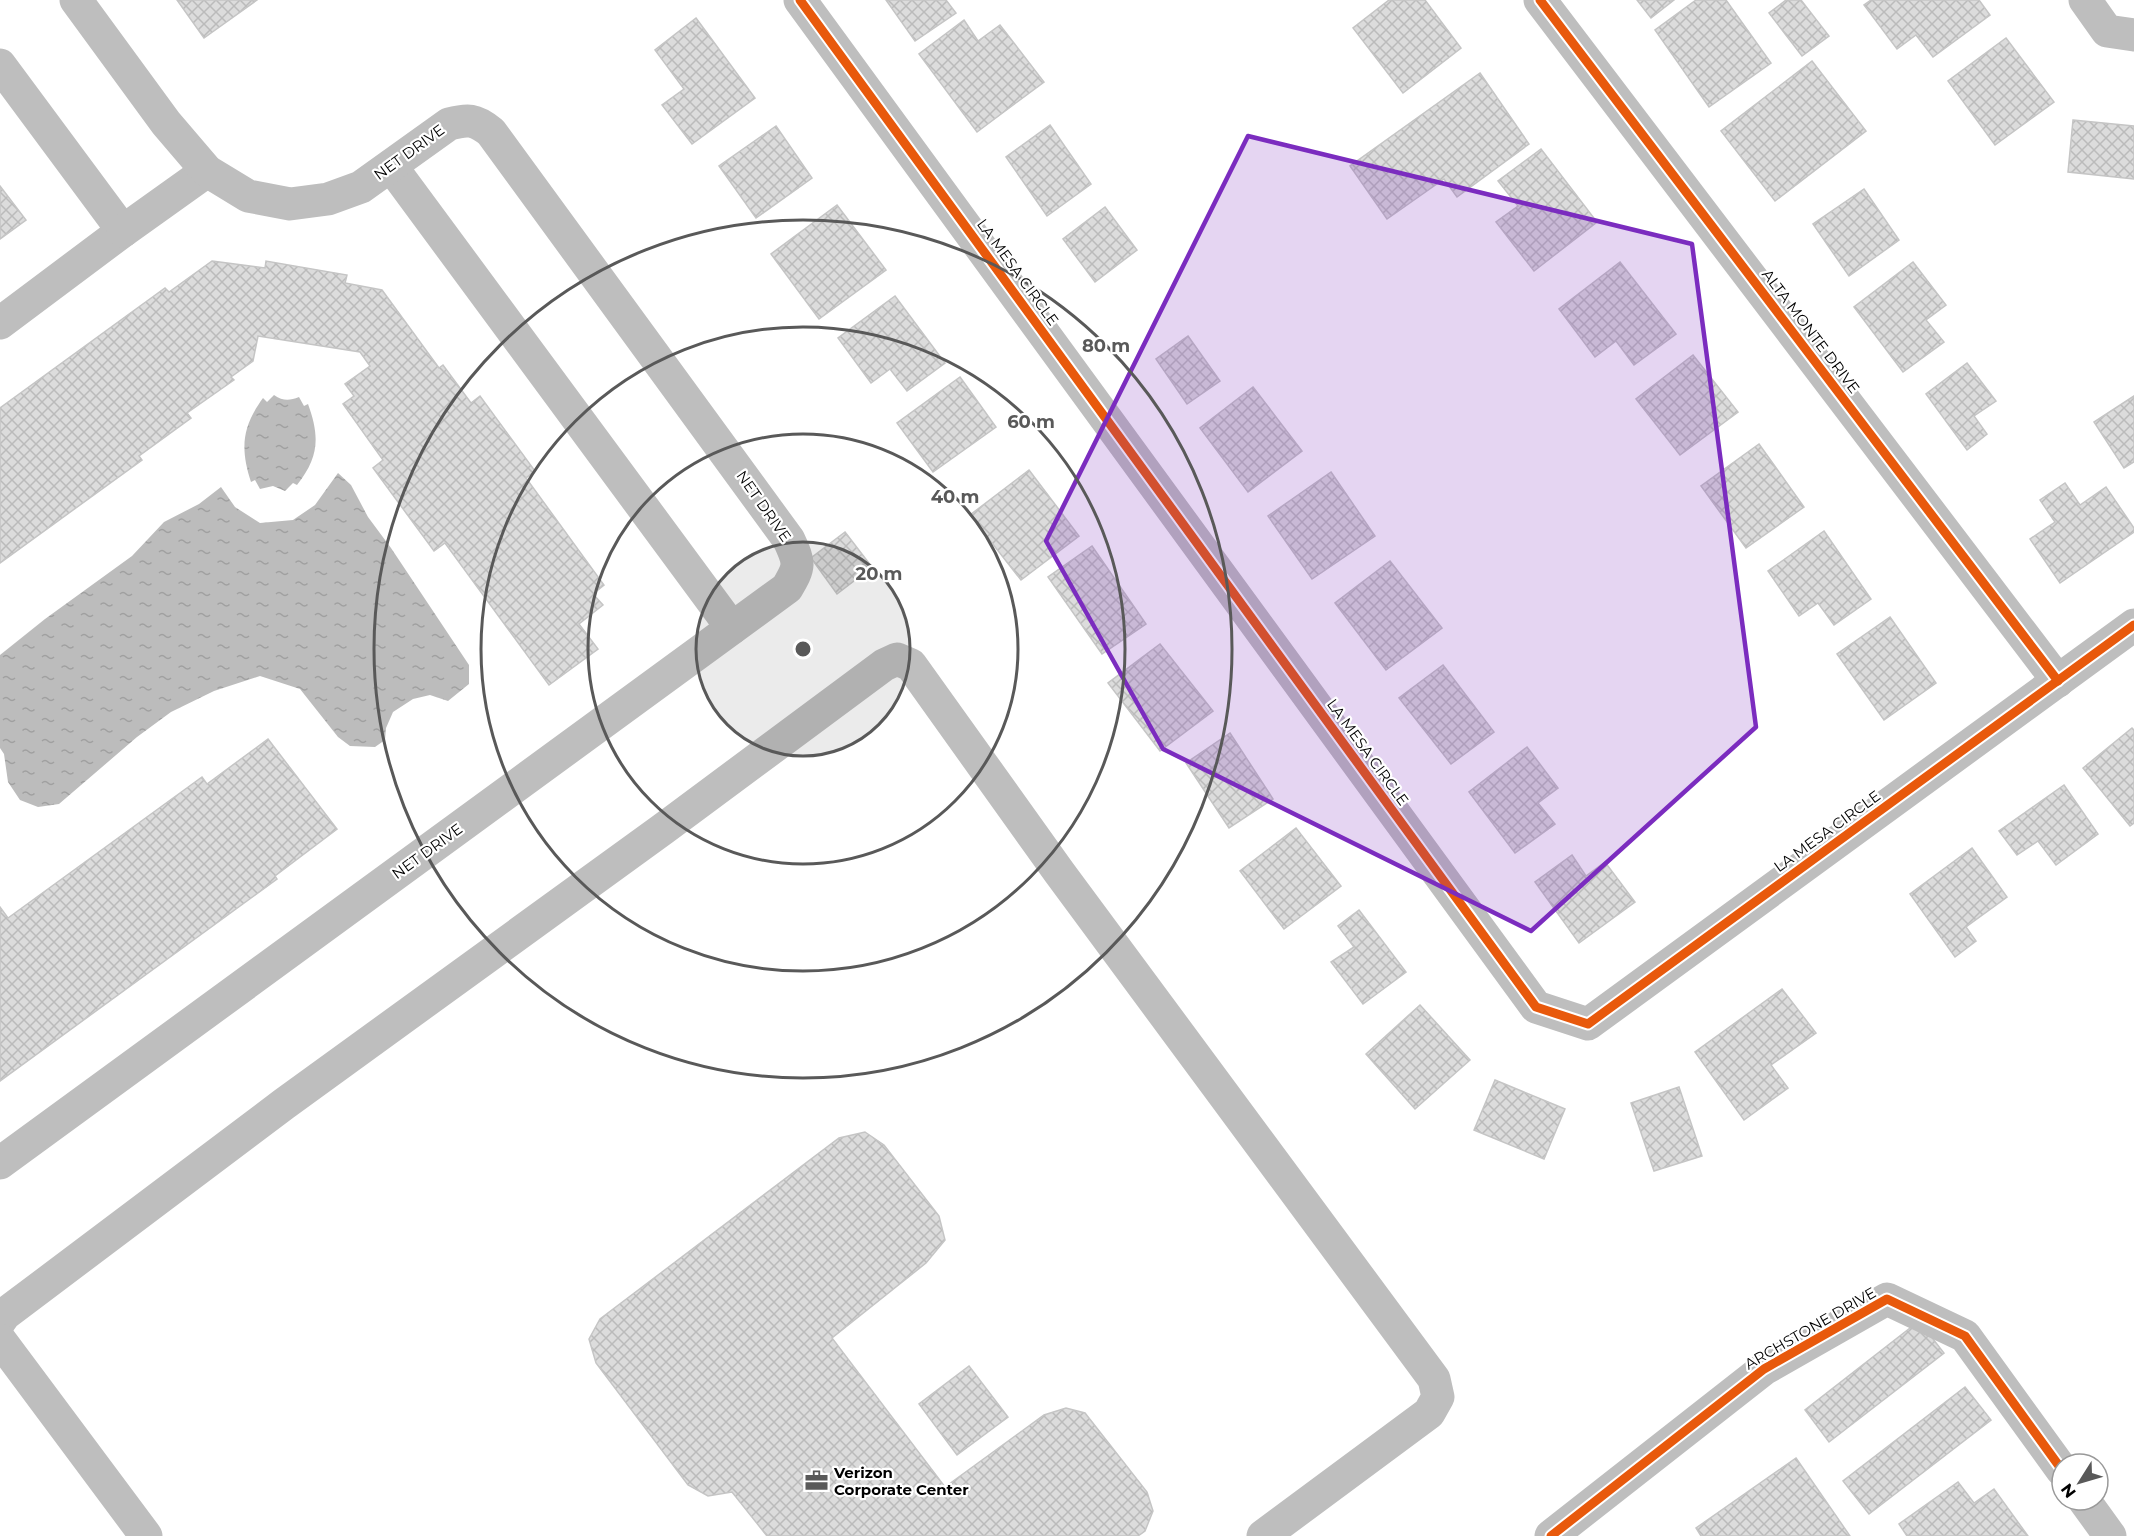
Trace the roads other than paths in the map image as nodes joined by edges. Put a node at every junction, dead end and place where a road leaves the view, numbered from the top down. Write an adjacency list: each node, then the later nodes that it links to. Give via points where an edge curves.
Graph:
1 (76, 0): 8 (street, NET DRIVE, via 166,123)
2 (800, 0): 13 (street, LA MESA CIRCLE, via 1536,1007 1588,1024)
3 (1540, 0): 13 (street, ALTA MONTE DRIVE)
4 (2085, 0): 5 (street, via 2107,31)
5 (2134, 35)
6 (0, 65): 9 (street)
7 (391, 166): 8 (street, NET DRIVE, via 361,187 328,199 291,204 248,196); 12 (street); 12 (street, NET DRIVE, via 449,124 465,120 480,123 498,142 789,540 798,559 787,588)
8 (207, 171): 9 (street)
9 (123, 231): 10 (street)
10 (0, 324)
11 (2134, 626): 13 (street)
12 (732, 628): 14 (street, NET DRIVE)
13 (2058, 681)
14 (0, 1163)
15 (0, 1321): 20 (street, via 294,1097 897,659 911,665 1059,872 1434,1378 1438,1397 1429,1413)
16 (0, 1340): 19 (street)
17 (2050, 1453): 21 (street, ARCHSTONE DRIVE, via 1965,1336 1887,1299 1764,1369)
18 (2093, 1512): 22 (street)
19 (146, 1536)
20 (1263, 1536)
21 (1551, 1536)
22 (2110, 1536)

